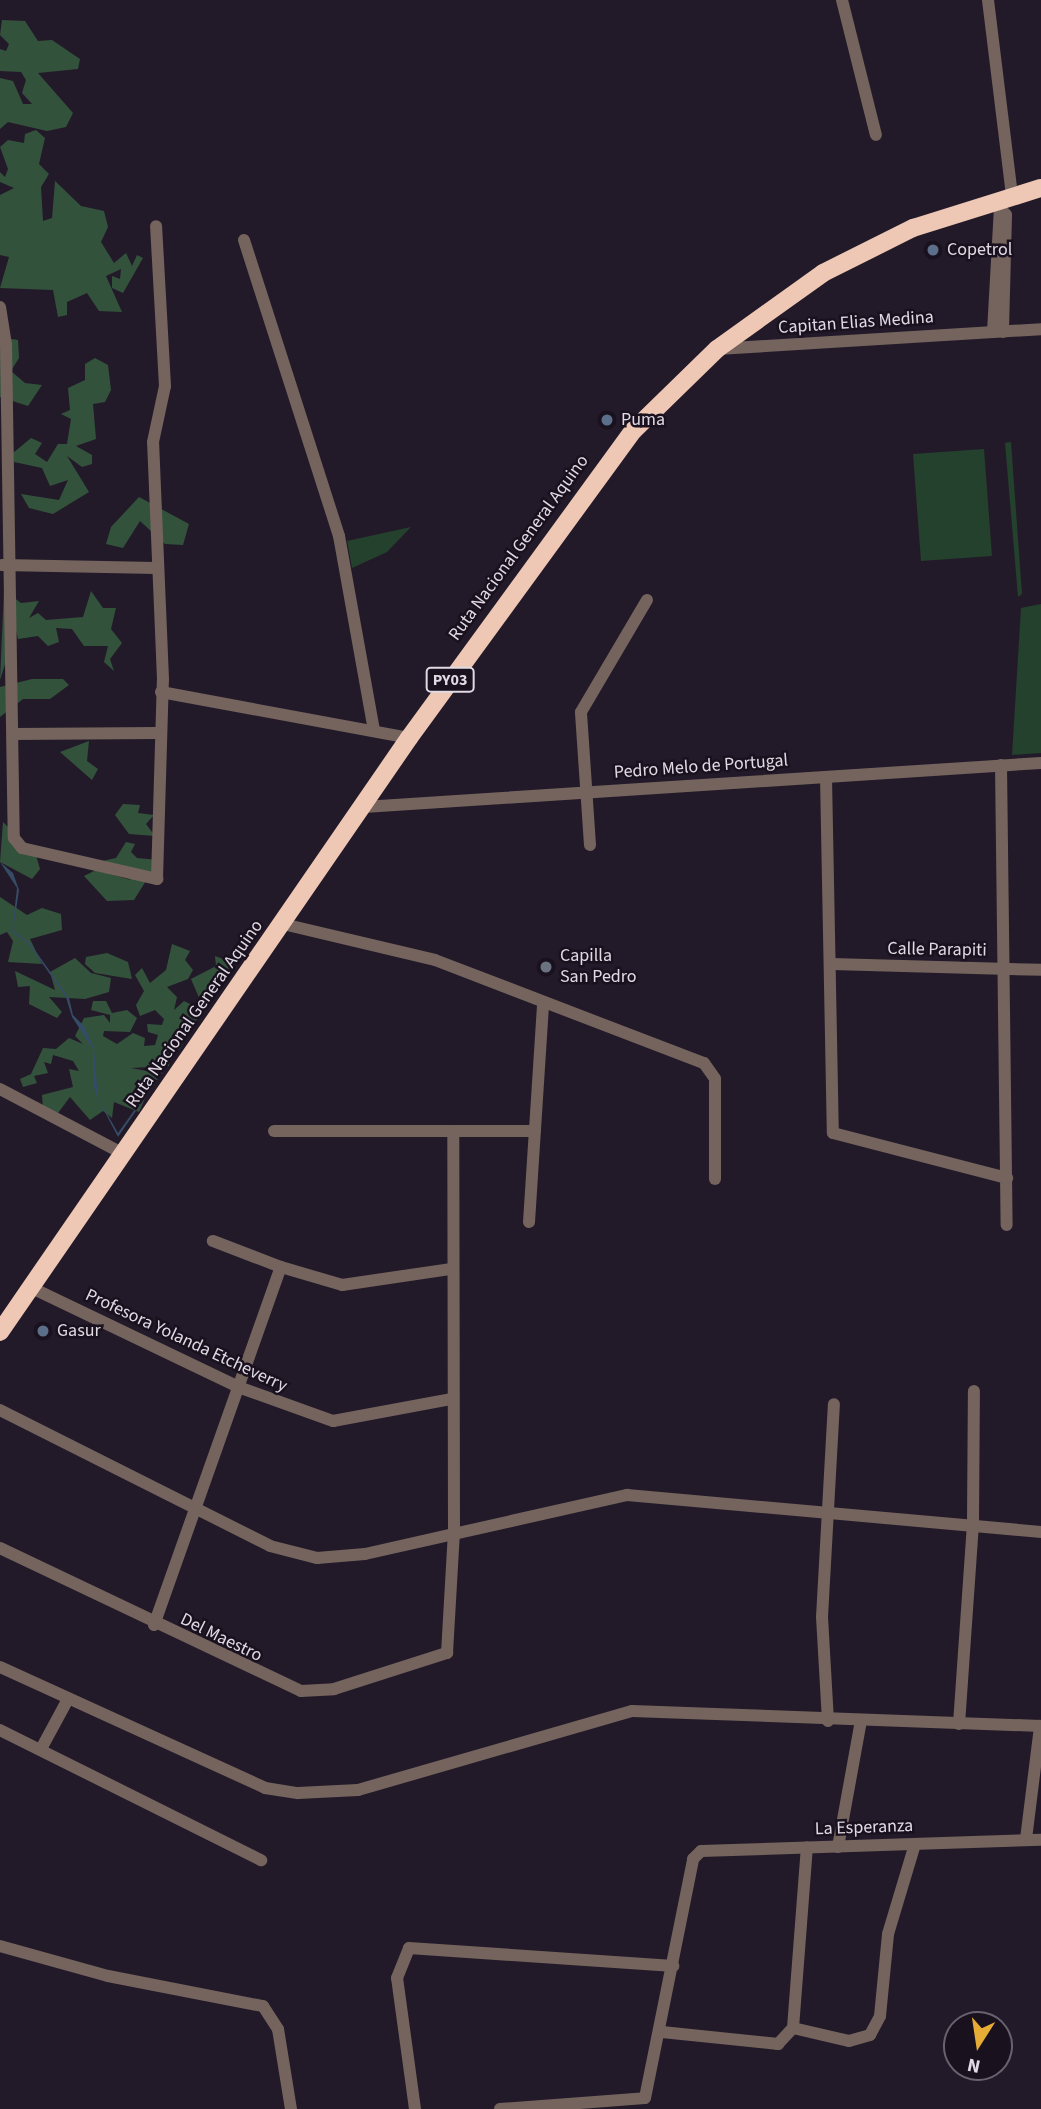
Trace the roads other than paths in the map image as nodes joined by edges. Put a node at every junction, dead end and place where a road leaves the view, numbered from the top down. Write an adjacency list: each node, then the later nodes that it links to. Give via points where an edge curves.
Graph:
1 (842, 0): 3 (street)
2 (988, 0): 5 (street)
3 (876, 135)
4 (1041, 188): 5 (highway, Ruta Nacional General Aquino / PY03)
5 (1002, 205): 10 (street, via 1006,215); 11 (highway, Ruta Nacional General Aquino / PY03, via 853,256)
6 (156, 226): 13 (street, via 166,386 153,442)
7 (244, 240): 16 (street, via 339,536)
8 (0, 307): 12 (street)
9 (1041, 329): 10 (street, Capitan Elias Medina)
10 (998, 332): 11 (street, Capitan Elias Medina)
11 (717, 349): 19 (highway, Ruta Nacional General Aquino / PY03, via 589,484)
12 (4, 565): 13 (street); 17 (street)
13 (156, 568): 15 (street)
14 (647, 600): 23 (street, via 581,712)
15 (161, 692): 16 (street); 18 (street)
16 (374, 731): 19 (street)
17 (13, 733): 18 (street); 18 (street, via 14,838 22,848 157,879)
18 (157, 733)
19 (409, 738): 24 (highway, Ruta Nacional General Aquino / PY03)
20 (1041, 763): 21 (street, Pedro Melo de Portugal)
21 (1000, 765): 22 (street, Pedro Melo de Portugal); 28 (street)
22 (826, 777): 23 (street, Pedro Melo de Portugal); 27 (street)
23 (585, 792): 24 (street, Pedro Melo de Portugal); 25 (street)
24 (364, 807): 26 (highway, Ruta Nacional General Aquino / PY03)
25 (590, 845)
26 (283, 924): 30 (street, via 435,960); 35 (highway, Ruta Nacional General Aquino / PY03)
27 (832, 964): 28 (street, Calle Parapiti); 36 (street, via 833,1133)
28 (1004, 969): 29 (street, Calle Parapiti); 36 (street)
29 (1041, 970)
30 (543, 1004): 34 (street); 37 (street, via 704,1063 715,1080)
31 (0, 1089): 35 (street)
32 (274, 1130): 33 (street)
33 (453, 1130): 34 (street); 42 (street)
34 (535, 1130): 38 (street)
35 (124, 1154): 43 (highway, Ruta Nacional General Aquino / PY03)
36 (1007, 1178): 39 (street)
37 (715, 1179)
38 (529, 1222)
39 (1007, 1226)
40 (213, 1241): 41 (street)
41 (281, 1267): 42 (street, via 342,1285); 45 (street)
42 (450, 1269): 47 (street)
43 (32, 1287): 44 (highway, Ruta Nacional General Aquino / PY03); 45 (street, Profesora Yolanda Etcheverry)
44 (0, 1332)
45 (241, 1388): 47 (street, Profesora Yolanda Etcheverry, via 333,1420); 50 (street)
46 (974, 1391): 52 (street)
47 (452, 1399): 54 (street)
48 (834, 1404): 51 (street)
49 (0, 1410): 50 (street)
50 (195, 1505): 54 (street, via 270,1546 317,1558); 56 (street)
51 (829, 1513): 52 (street); 54 (street, via 627,1495); 59 (street, via 822,1617)
52 (973, 1522): 53 (street); 61 (street)
53 (1041, 1532)
54 (454, 1533): 56 (street, Del Maestro, via 451,1645 439,1658 301,1692)
55 (0, 1548): 56 (street, Del Maestro)
56 (154, 1625)
57 (0, 1667): 58 (street)
58 (68, 1699): 59 (street, via 265,1788 308,1793 358,1790 632,1712); 64 (street)
59 (828, 1721): 60 (street)
60 (861, 1721): 61 (street); 68 (street)
61 (959, 1724): 62 (street)
62 (1040, 1726): 65 (street)
63 (0, 1730): 64 (street)
64 (41, 1749): 70 (street)
65 (1026, 1839): 66 (street, La Esperanza); 67 (street, La Esperanza)
66 (1041, 1840)
67 (915, 1844): 68 (street, La Esperanza); 73 (street, via 888,1934 878,2026 849,2041)
68 (838, 1847): 69 (street, La Esperanza)
69 (807, 1848): 72 (street, La Esperanza, via 714,1847 693,1859); 73 (street)
70 (261, 1860)
71 (0, 1946): 75 (street, via 108,1976 263,2006 278,2029)
72 (673, 1966): 74 (street); 76 (street, via 409,1948 397,1978)
73 (793, 2028): 74 (street, via 778,2044)
74 (662, 2032): 77 (street, via 645,2098)
75 (291, 2109)
76 (415, 2109)
77 (500, 2109)

